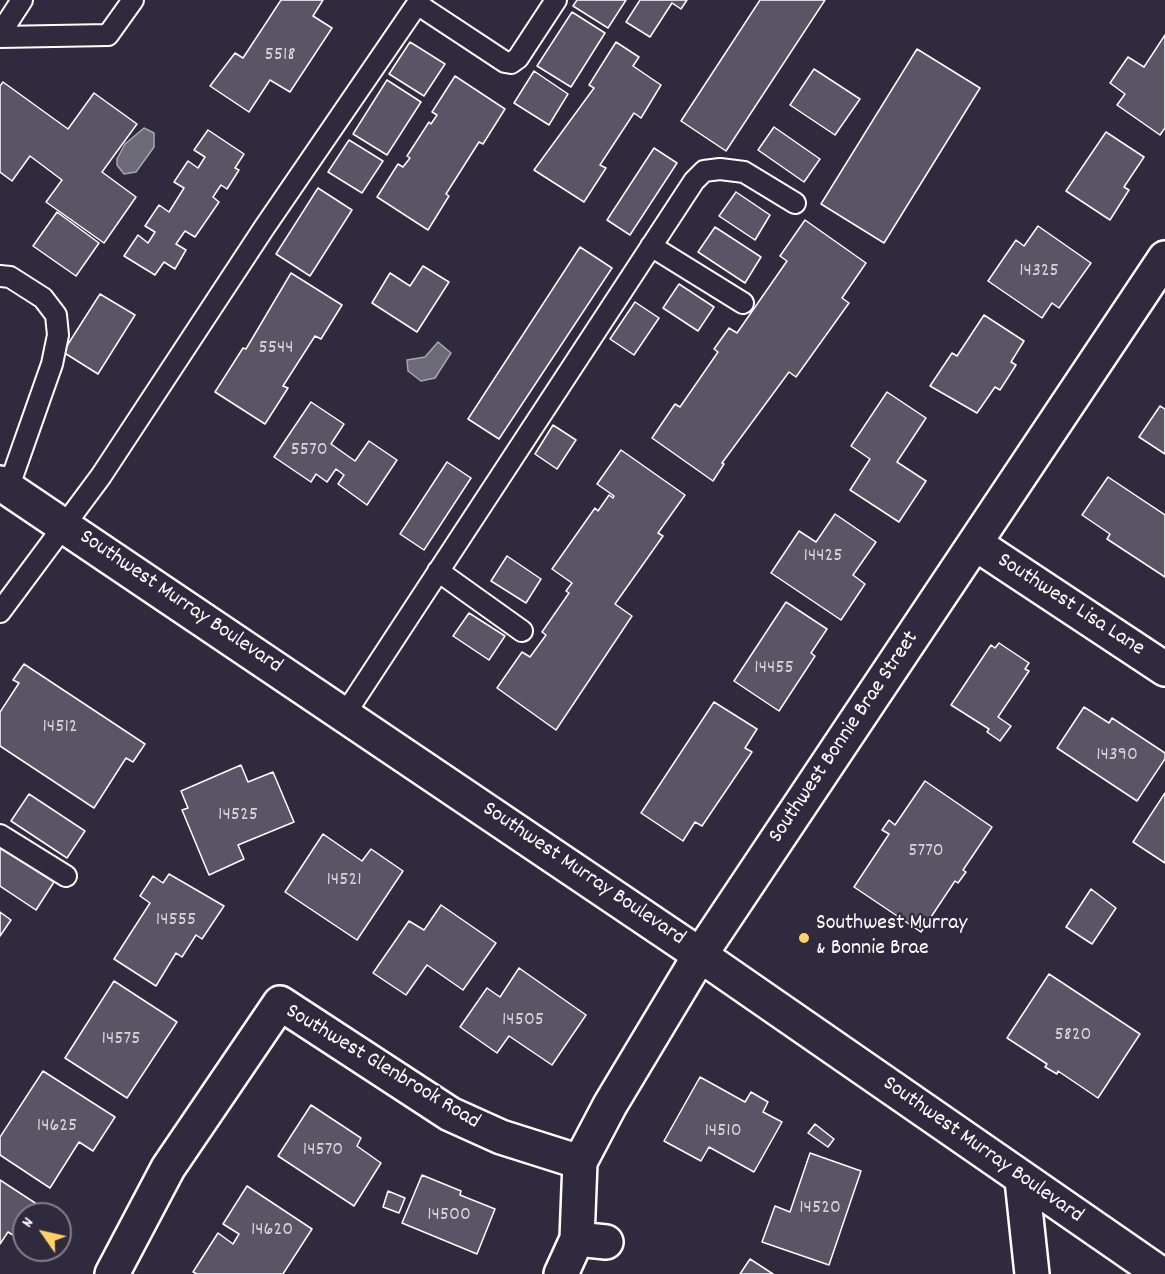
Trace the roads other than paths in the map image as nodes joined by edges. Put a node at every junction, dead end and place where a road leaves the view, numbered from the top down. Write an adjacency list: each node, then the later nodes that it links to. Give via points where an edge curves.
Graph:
1 (22, 0): 5 (lane)
2 (133, 0): 5 (lane, via 108,35)
3 (556, 0): 4 (lane, via 511,63)
4 (418, 2): 12 (lane)
5 (0, 36)
6 (795, 203): 7 (lane, via 744,172 704,171 693,181)
7 (651, 246): 10 (lane); 14 (lane)
8 (1165, 258): 13 (street, Southwest Bonnie Brae Street)
9 (0, 276): 11 (lane, via 10,277 43,298 56,315 58,335 52,364)
10 (743, 303)
11 (4, 486): 12 (street, Southwest Murray Boulevard)
12 (64, 526): 15 (lane); 18 (street, Southwest Murray Boulevard)
13 (976, 544): 17 (street, Southwest Lisa Lane); 21 (street, Southwest Bonnie Brae Street)
14 (438, 572): 16 (lane); 18 (lane)
15 (0, 612)
16 (522, 630)
17 (1165, 669)
18 (345, 714): 21 (street, Southwest Murray Boulevard)
19 (0, 834): 20 (lane)
20 (66, 876)
21 (700, 955): 22 (street, Southwest Bonnie Brae Street); 23 (street, Southwest Murray Boulevard)
22 (580, 1162): 24 (street, Southwest Glenbrook Road, via 501,1137 450,1113 280,1003 168,1168); 25 (street, Southwest Bonnie Brae Street, via 591,1240)
23 (1022, 1180): 26 (street); 27 (street, Southwest Murray Boulevard)
24 (112, 1274)
25 (561, 1274)
26 (1032, 1274)
27 (1161, 1274)

